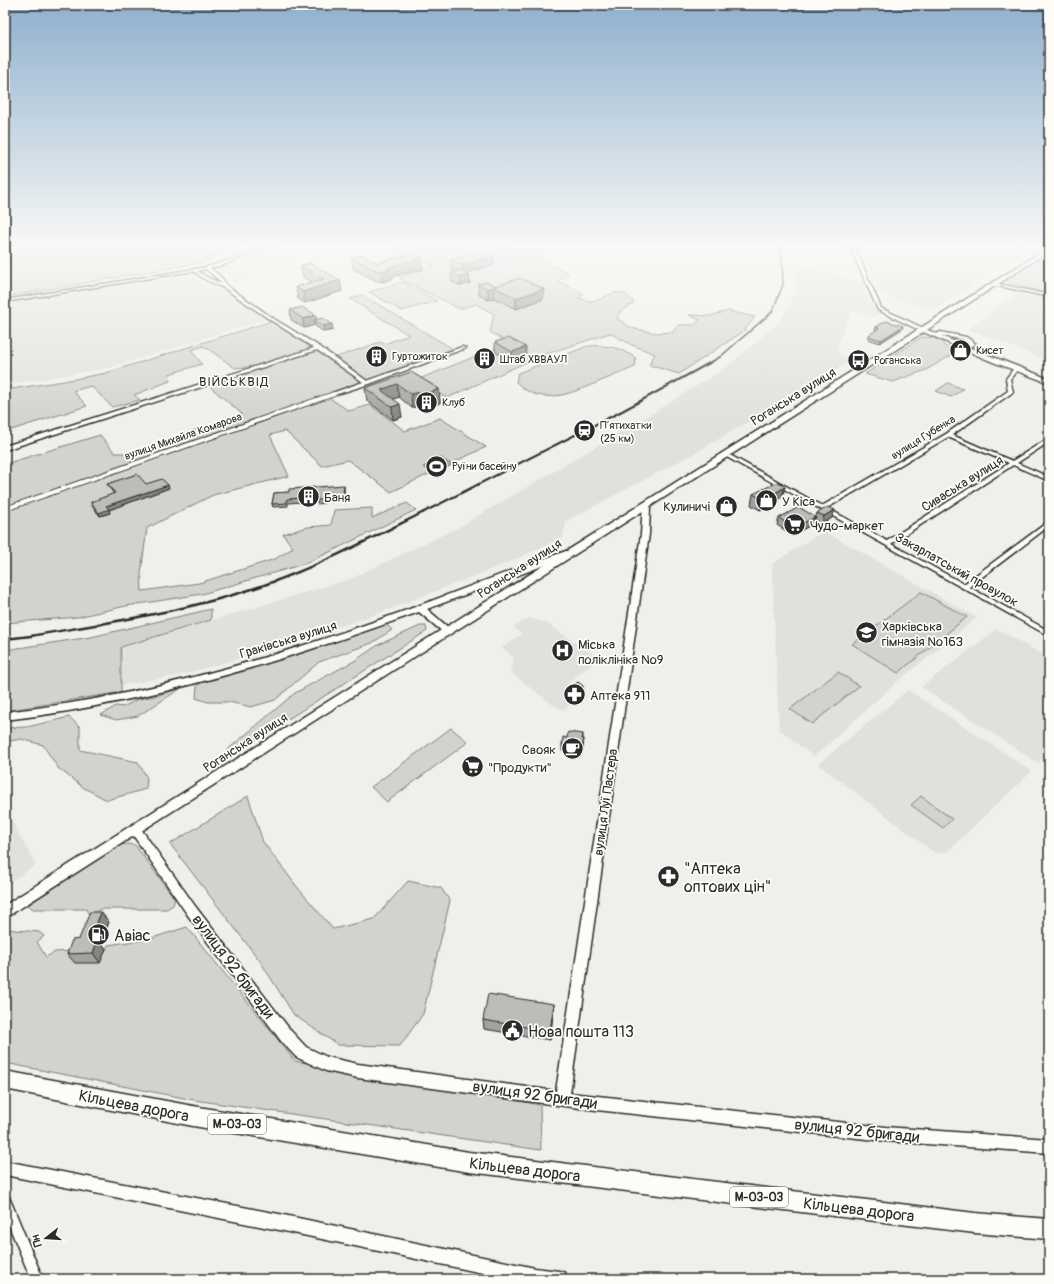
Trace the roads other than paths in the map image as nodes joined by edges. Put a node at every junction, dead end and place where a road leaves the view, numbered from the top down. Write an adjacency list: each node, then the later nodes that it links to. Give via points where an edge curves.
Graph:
1 (250, 304): 6 (street)
2 (877, 304): 4 (street, via 879,309)
3 (964, 304): 4 (main road, Роганська вулиця)
4 (923, 330): 5 (street); 5 (street, via 964,338 973,344); 15 (main road, Роганська вулиця)
5 (961, 347): 8 (street)
6 (318, 348): 10 (street); 14 (street)
7 (464, 348): 10 (street, вулиця Михайла Комарова)
8 (1016, 369): 9 (street); 12 (street, вулиця Губенка, via 1008,378 1011,391)
9 (1047, 379)
10 (367, 383): 11 (street, вулиця Михайла Комарова)
11 (334, 394): 19 (street, вулиця Михайла Комарова)
12 (948, 435): 16 (street); 20 (street, вулиця Губенка)
13 (1049, 440): 16 (street, Сиваська вулиця)
14 (5, 448)
15 (726, 455): 18 (main road, Роганська вулиця); 20 (street, Закарпатський провулок)
16 (1013, 464): 17 (street); 22 (street, Сиваська вулиця)
17 (1049, 480)
18 (646, 506): 23 (main road, Роганська вулиця); 32 (street, вулиця Луї Пастера, via 645,534)
19 (6, 508)
20 (823, 508): 22 (street, Закарпатський провулок)
21 (1049, 523): 24 (street)
22 (887, 544): 24 (street, Закарпатський провулок)
23 (570, 552): 25 (street, Граківська вулиця); 26 (main road, Роганська вулиця)
24 (965, 587): 27 (street, Закарпатський провулок)
25 (421, 609): 26 (street); 28 (street, Граківська вулиця, via 197,680 31,714)
26 (447, 631): 29 (main road, Роганська вулиця)
27 (1048, 632)
28 (5, 716)
29 (134, 829): 30 (main road, Роганська вулиця); 32 (street, вулиця 92 бригади, via 196,917 286,1036 301,1052 326,1064 358,1071)
30 (5, 912)
31 (5, 1080): 36 (highway, Кільцева дорога / М-03-03, via 193,1116 469,1162 975,1223)
32 (562, 1098): 33 (street, вулиця 92 бригади, via 884,1134)
33 (1049, 1146)
34 (5, 1168): 37 (street, via 272,1220)
35 (5, 1201): 38 (street)
36 (1049, 1229)
37 (535, 1277): 39 (street)
38 (36, 1279)
39 (559, 1279)

